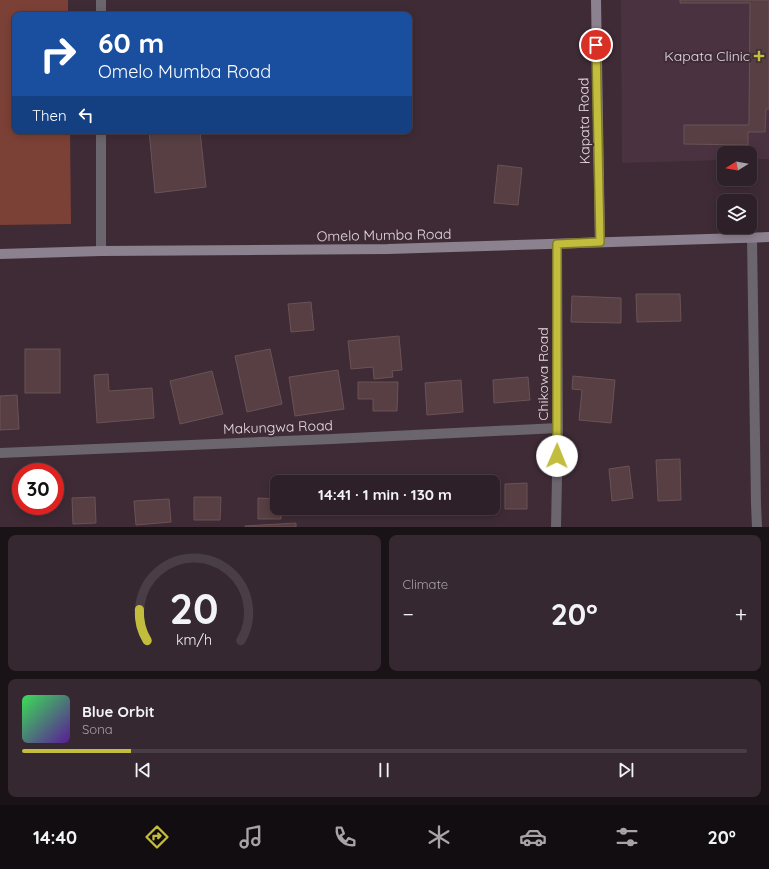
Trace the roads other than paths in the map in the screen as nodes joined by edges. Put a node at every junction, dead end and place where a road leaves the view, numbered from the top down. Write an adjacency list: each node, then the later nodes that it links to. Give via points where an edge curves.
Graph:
1 (101, 0): 3 (street)
2 (596, 0): 7 (street, Kapata Road)
3 (101, 12)
4 (101, 134): 9 (street)
5 (769, 237): 6 (street, Omelo Mumba Road)
6 (752, 238): 7 (street, Omelo Mumba Road); 14 (street)
7 (600, 242): 8 (street, Omelo Mumba Road)
8 (557, 244): 9 (street, Omelo Mumba Road, via 388,250); 11 (street, Chikowa Road)
9 (101, 251): 10 (street, Omelo Mumba Road)
10 (0, 254)
11 (558, 428): 12 (street, Makungwa Road); 13 (street, Chikowa Road)
12 (0, 453)
13 (556, 527)
14 (757, 527)

